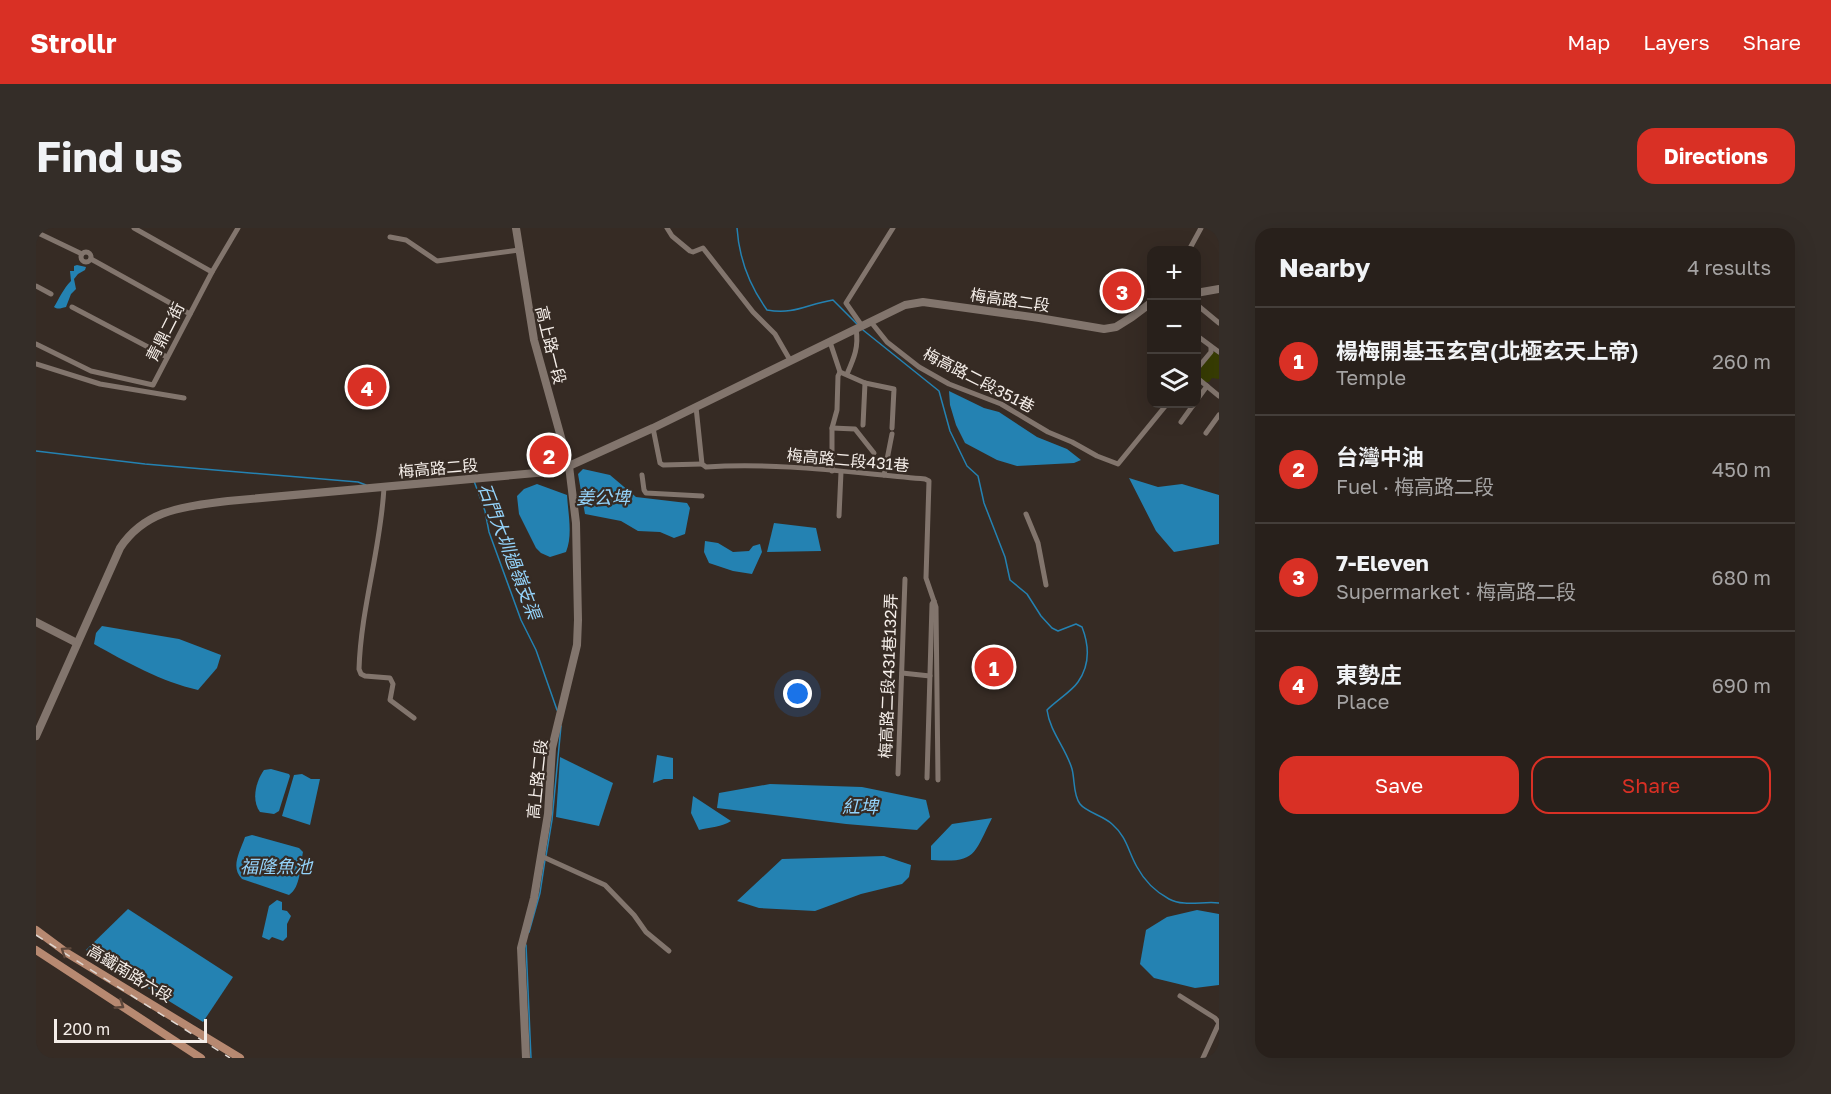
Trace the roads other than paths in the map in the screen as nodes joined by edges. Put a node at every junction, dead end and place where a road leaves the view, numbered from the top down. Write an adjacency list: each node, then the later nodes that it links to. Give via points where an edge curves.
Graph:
1 (134, 228): 11 (street)
2 (238, 228): 11 (street, 青鼎二街)
3 (516, 228): 10 (street, 高上路一段)
4 (667, 228): 29 (street, via 690,251 703,248 775,334)
5 (893, 228): 22 (street, via 846,303)
6 (1201, 228): 9 (street)
7 (36, 232): 19 (street, via 82,254 88,252 91,259)
8 (390, 237): 10 (street, via 406,240 437,261)
9 (1191, 246)
10 (519, 250): 51 (street, 高上路一段, via 534,340)
11 (212, 272): 19 (street, 青鼎二街)
12 (36, 286): 15 (street)
13 (1219, 289): 14 (street)
14 (1201, 291)
15 (51, 294)
16 (1147, 305): 20 (street, 梅高路二段, via 1116,327 1104,329 922,302 905,305)
17 (72, 307): 28 (street)
18 (1201, 307): 21 (street)
19 (190, 314): 28 (street, 青鼎二街)
20 (871, 321): 22 (street, 梅高路二段); 41 (street, 梅高路二段351巷, via 887,342 919,367 1118,464)
21 (1219, 323)
22 (859, 328): 24 (street, 梅高路二段); 33 (street)
23 (1201, 338): 26 (street)
24 (830, 342): 29 (street, 梅高路二段); 32 (street)
25 (39, 345): 28 (street, 青鼎二街, via 91,371 153,385)
26 (1212, 347): 27 (street); 31 (street)
27 (1219, 352)
28 (167, 357)
29 (790, 360): 40 (street, 梅高路二段)
30 (36, 364): 39 (street, via 100,384)
31 (1201, 365)
32 (840, 372): 33 (street); 47 (street)
33 (847, 374): 35 (street)
34 (1201, 381): 36 (street)
35 (866, 383): 45 (street); 55 (street, via 894,389)
36 (1207, 386): 37 (street); 38 (street)
37 (1201, 395)
38 (1219, 396)
39 (184, 398)
40 (696, 407): 46 (street, 梅高路二段); 50 (street)
41 (1164, 408)
42 (1192, 408): 44 (street)
43 (1219, 415): 48 (street)
44 (1181, 422)
45 (863, 425)
46 (652, 428): 50 (street, 梅高路二段431巷, via 660,463); 51 (street, 梅高路二段)
47 (832, 428): 49 (street, via 855,429); 52 (street)
48 (1206, 433)
49 (874, 453)
50 (702, 464): 52 (street, 梅高路二段431巷)
51 (569, 466): 56 (street, 梅高路二段, via 547,472); 72 (street, 高上路二段, via 576,523 576,645 552,748)
52 (832, 471): 53 (street, 梅高路二段431巷)
53 (841, 472): 55 (street, 梅高路二段431巷); 59 (street)
54 (642, 475): 57 (street, via 646,493)
55 (884, 475): 62 (street, 梅高路二段431巷, via 925,479 930,483 926,578)
56 (384, 489): 64 (street, 梅高路二段, via 183,507 153,517 129,535 120,548); 67 (street, via 359,669 365,676 390,678 390,700)
57 (702, 496)
58 (1026, 514): 61 (street, via 1038,543)
59 (839, 516)
60 (905, 579): 65 (street, 梅高路二段431巷132弄)
61 (1046, 585)
62 (934, 601): 66 (street, 梅高路二段431巷); 71 (street, 梅高路二段431巷)
63 (36, 622): 64 (street)
64 (77, 643): 68 (street, 梅高路二段)
65 (902, 673): 66 (street); 69 (street, 梅高路二段431巷132弄)
66 (930, 676): 70 (street, 梅高路二段431巷)
67 (414, 718)
68 (36, 736)
69 (898, 774)
70 (927, 778)
71 (938, 780)
72 (544, 857): 75 (street, via 605,885 646,932); 80 (street, 高上路二段, via 520,956)
73 (36, 930): 79 (main road, 高鐵南路六段, one-way to 73, via 67,953)
74 (36, 950): 78 (main road, 高鐵南路六段, one-way to 78)
75 (669, 951)
76 (1180, 996): 77 (street)
77 (1219, 1023): 81 (street)
78 (201, 1058)
79 (240, 1058)
80 (526, 1058)
81 (1203, 1058)

